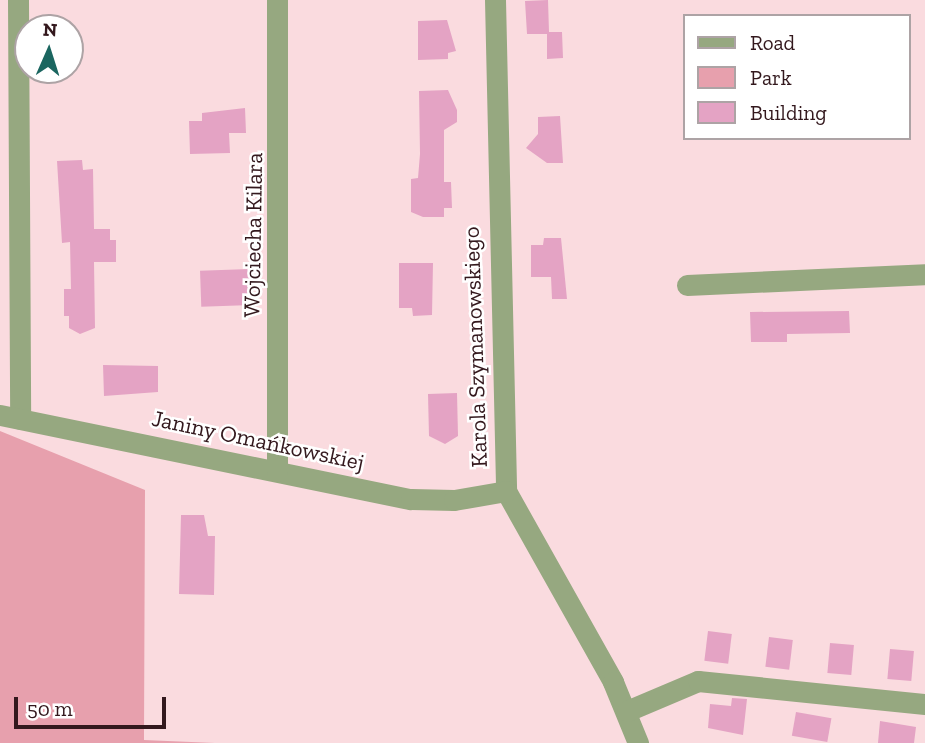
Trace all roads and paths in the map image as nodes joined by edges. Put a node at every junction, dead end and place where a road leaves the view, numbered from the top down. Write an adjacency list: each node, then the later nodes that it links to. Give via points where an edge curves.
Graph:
1 (18, 0): 6 (street)
2 (277, 0): 7 (street, Wojciecha Kilara)
3 (495, 0): 8 (street, Karola Szymanowskiego)
4 (925, 274): 5 (street)
5 (687, 285)
6 (10, 417): 7 (street, Janiny Omańkowskiej)
7 (276, 471): 8 (street, Janiny Omańkowskiej, via 411,499 454,500)
8 (506, 491): 10 (street, Karola Szymanowskiego)
9 (925, 704): 10 (street, via 698,681)
10 (627, 711): 11 (street, Karola Szymanowskiego)
11 (638, 743)

